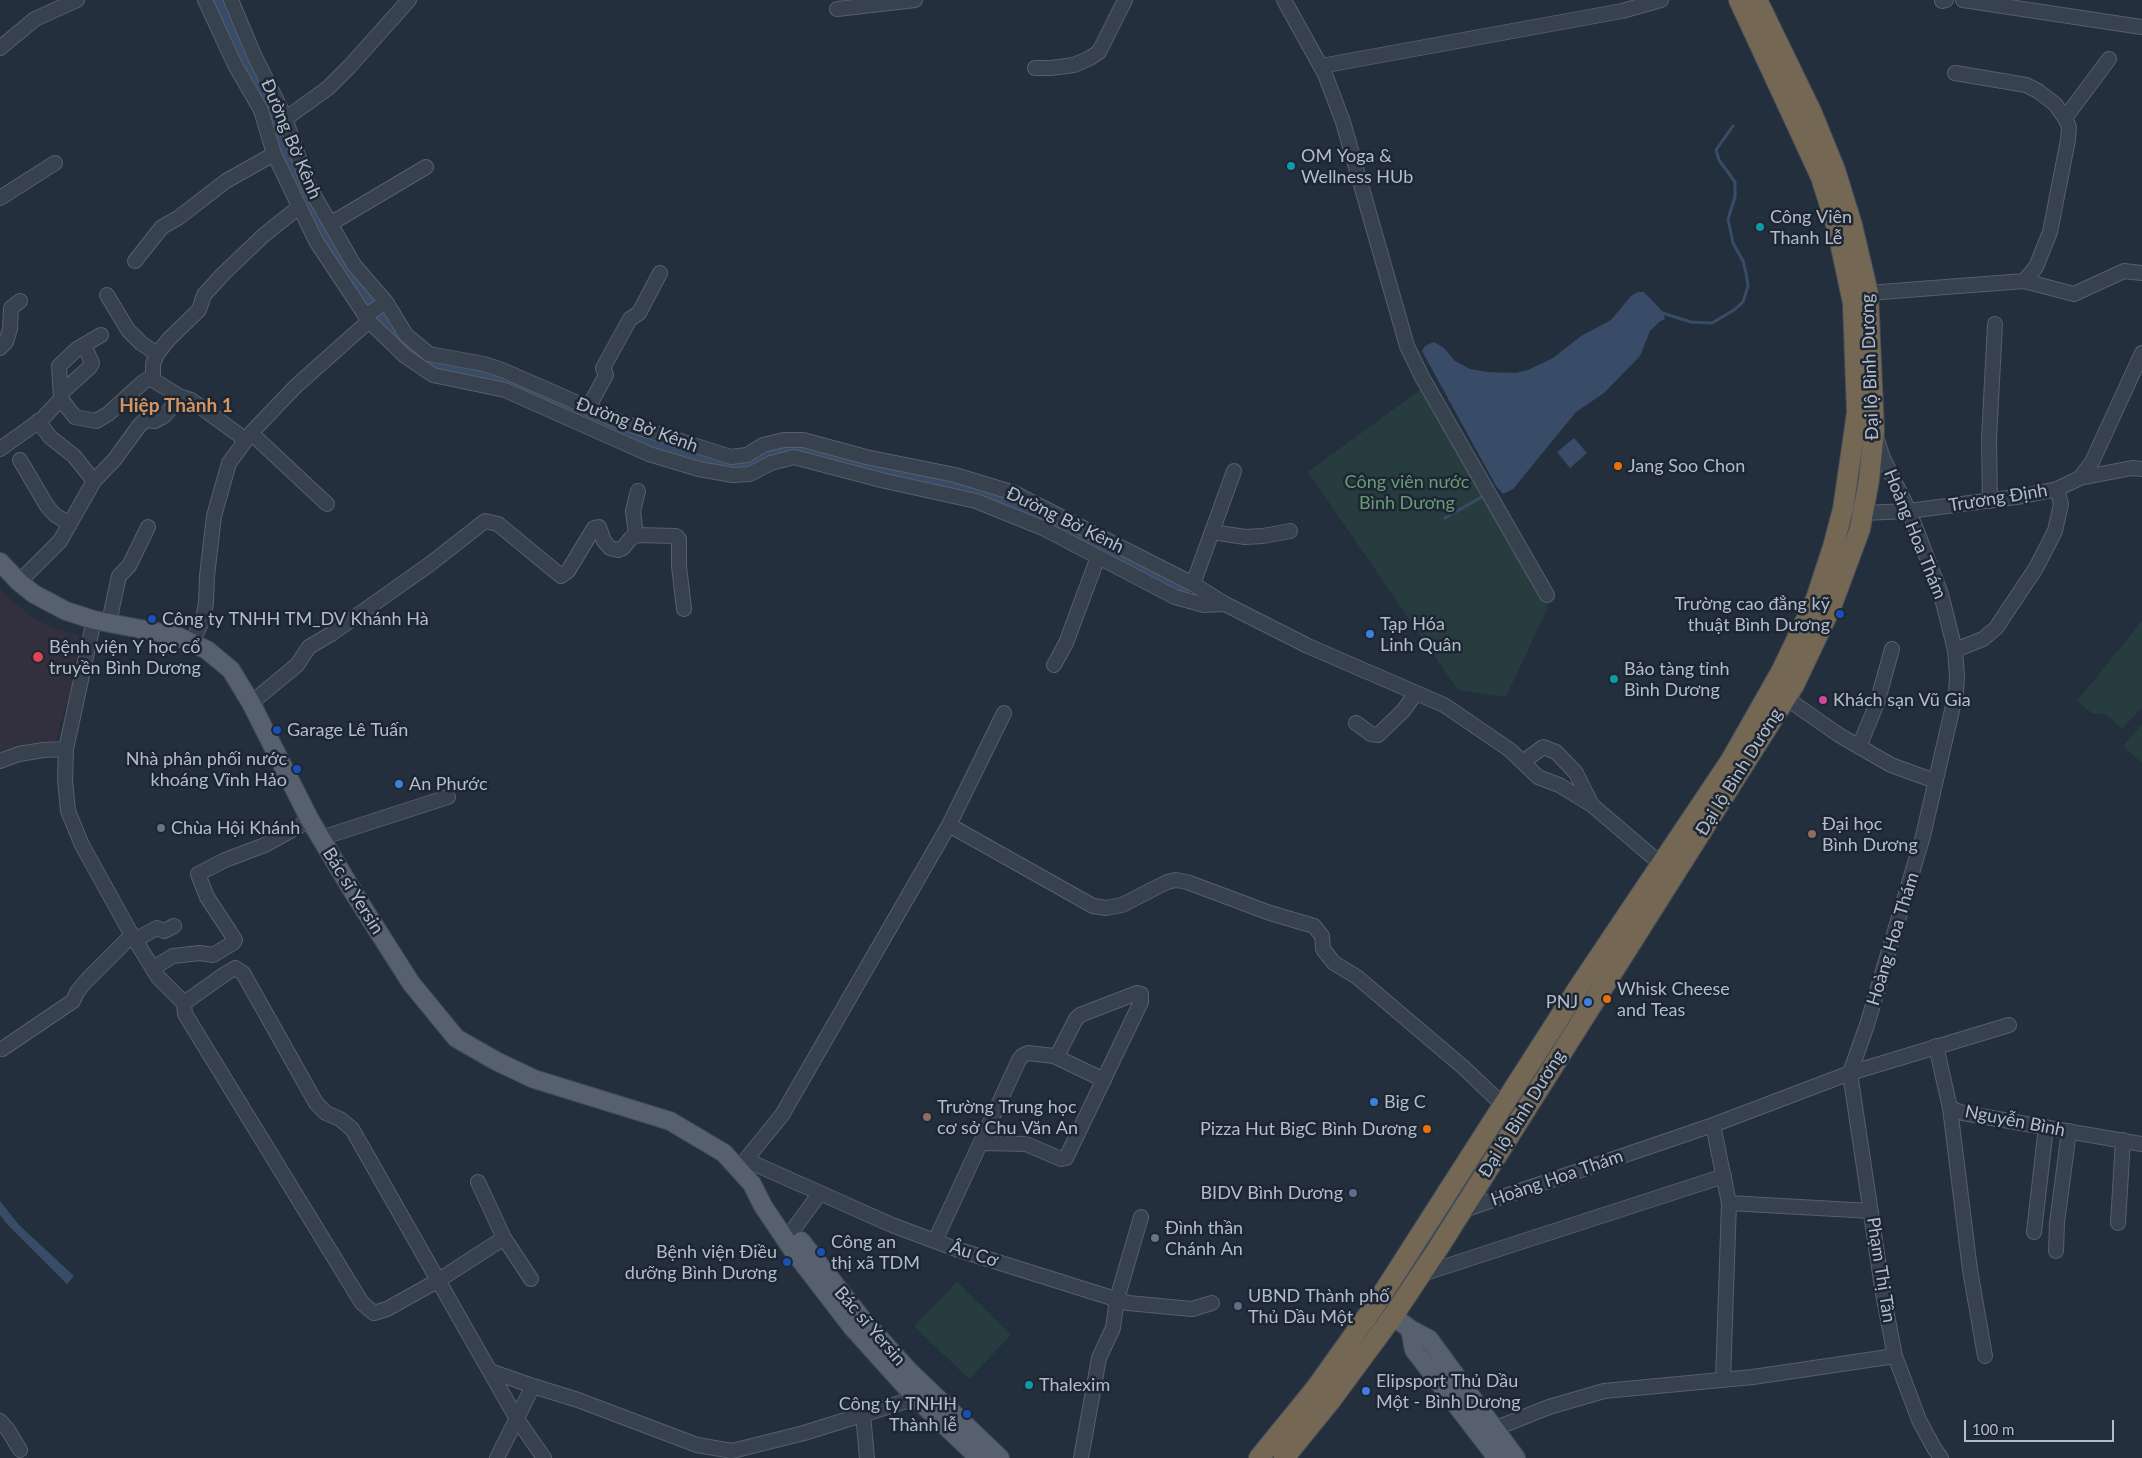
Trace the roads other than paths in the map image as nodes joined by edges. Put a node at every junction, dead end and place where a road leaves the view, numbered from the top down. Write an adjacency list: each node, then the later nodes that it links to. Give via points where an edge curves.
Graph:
1 (77, 0): 16 (street, via 35,19)
2 (205, 0): 23 (street, via 235,65 261,110)
3 (231, 0): 22 (street, Đường Bờ Kênh)
4 (409, 0): 22 (street, via 328,88)
5 (915, 0): 14 (street)
6 (1125, 0): 19 (street, via 1099,52 1074,65)
7 (1284, 0): 18 (street)
8 (1661, 0): 18 (street, via 1622,11)
9 (1739, 0): 61 (highway, Đại lộ Bình Dương, via 1821,178 1837,228 1853,303 1857,414)
10 (1757, 0): 33 (highway, Đại lộ Bình Dương, via 1811,111 1835,170)
11 (1942, 0): 12 (street)
12 (1946, 0)
13 (1964, 0): 15 (street)
14 (837, 9)
15 (2142, 27)
16 (0, 48)
17 (2109, 59): 21 (street)
18 (1321, 66): 73 (street, via 1343,122 1407,346)
19 (1035, 68)
20 (1955, 73): 21 (street, via 2026,85 2055,104)
21 (2066, 118): 32 (street, via 2068,140 2050,232 2036,267)
22 (285, 120): 28 (street, Đường Bờ Kênh, via 308,185)
23 (274, 154): 27 (street); 29 (street, via 226,181 162,227)
24 (55, 163): 26 (street)
25 (426, 167): 28 (street)
26 (0, 198)
27 (299, 207): 37 (street, via 316,241); 43 (street, via 224,272 204,295 199,310)
28 (330, 224): 36 (street, Đường Bờ Kênh, via 354,265)
29 (135, 261)
30 (660, 273): 47 (street, via 639,314 630,319 603,368 606,375)
31 (2142, 273): 32 (street, via 2124,271 2074,294)
32 (2024, 282): 33 (street)
33 (1868, 293): 49 (highway, Đại lộ Bình Dương)
34 (106, 295): 43 (street, via 128,330)
35 (20, 301): 41 (street, via 11,308 10,330)
36 (384, 303): 37 (street); 47 (street, Đường Bờ Kênh, via 406,335 429,354 502,370)
37 (367, 317): 50 (street); 69 (street, via 405,356 433,375 505,390 649,454 733,475 750,474 771,463 794,457 976,501 1043,528)
38 (1995, 324): 59 (street)
39 (101, 335): 40 (street)
40 (84, 345): 45 (street, via 58,366); 45 (street, via 92,363)
41 (0, 348)
42 (2142, 353): 55 (street, Trương Định, via 2092,462)
43 (157, 354): 44 (street)
44 (153, 376): 45 (street, via 96,421 75,417); 46 (street, via 159,385)
45 (61, 396): 48 (street)
46 (181, 397): 50 (street, via 191,400); 56 (street, via 164,416 155,421 145,420 138,426 115,459)
47 (588, 408): 72 (street, Đường Bờ Kênh, via 621,422 731,457 747,455 763,445 784,440 803,440 955,475 1014,493)
48 (38, 421): 51 (street); 56 (street)
49 (1874, 432): 62 (street, Hoàng Hoa Thám); 63 (highway, Đại lộ Bình Dương)
50 (248, 437): 60 (street); 77 (street, via 229,463 214,516 206,603 203,619)
51 (0, 449)
52 (20, 460): 64 (street, via 47,506)
53 (2142, 469): 55 (street)
54 (1234, 471): 67 (street)
55 (2080, 478): 57 (street, Trương Định)
56 (94, 481): 64 (street)
57 (2058, 489): 59 (street, Trương Định); 79 (street, via 2061,504 2055,531 2036,568 1996,628 1983,639)
58 (638, 491): 68 (street, via 633,511)
59 (1990, 501): 62 (street, Trương Định)
60 (327, 504)
61 (1843, 509): 63 (highway); 96 (highway, Đại lộ Bình Dương, via 1816,598 1781,672 1730,760)
62 (1909, 511): 63 (street, Trương Định); 79 (street, Hoàng Hoa Thám, via 1941,594)
63 (1863, 513): 82 (highway, Đại lộ Bình Dương, via 1831,607)
64 (70, 524): 71 (street, via 60,541)
65 (148, 527): 76 (street, via 129,566 119,576)
66 (1290, 531): 67 (street, via 1246,537)
67 (1212, 532): 72 (street)
68 (636, 536): 75 (street, via 676,536 679,539); 83 (street, via 618,550 610,548 604,541 599,527 594,528 568,571 561,576 498,524 485,521 430,564 308,647 298,666)
69 (1098, 557): 74 (street, via 1175,597 1204,605); 80 (street, via 1066,643)
70 (0, 562): 71 (main road, Bác sĩ Yersin)
71 (19, 582): 76 (main road, Bác sĩ Yersin, via 42,600 66,612)
72 (1192, 584): 74 (street, Đường Bờ Kênh)
73 (1547, 595)
74 (1225, 604): 81 (street, Đường Bờ Kênh, via 1308,646)
75 (684, 609)
76 (101, 621): 77 (main road, Bác sĩ Yersin); 87 (street)
77 (192, 642): 83 (main road, Bác sĩ Yersin, via 231,670)
78 (1892, 649): 86 (street, via 1877,703)
79 (1955, 650): 90 (street, Hoàng Hoa Thám, via 1956,693)
80 (1054, 665)
81 (1416, 693): 85 (street, via 1403,712 1378,735); 89 (street, Đường Bờ Kênh, via 1444,706 1510,750)
82 (1786, 698): 86 (street); 121 (highway, Đại lộ Bình Dương)
83 (251, 703): 93 (main road, Bác sĩ Yersin)
84 (1004, 713): 94 (street)
85 (1356, 724)
86 (1859, 747): 90 (street, via 1891,765)
87 (66, 749): 88 (street, via 19,754); 98 (street, via 68,811 82,845)
88 (0, 762)
89 (1522, 762): 92 (street, Đường Bờ Kênh, via 1538,777); 92 (street, via 1542,747 1556,752 1576,773)
90 (1935, 782): 105 (street, Hoàng Hoa Thám, via 1923,836)
91 (448, 797): 95 (street)
92 (1592, 805): 96 (street)
93 (310, 820): 95 (main road, Bác sĩ Yersin); 99 (street, via 265,845 198,874 207,897 234,943 210,956 200,953 173,956)
94 (949, 825): 107 (street, via 1093,906 1122,905 1176,880 1314,926 1322,936 1323,949 1334,963 1357,977); 115 (street, via 782,1115)
95 (321, 838): 115 (main road, Bác sĩ Yersin, via 411,983 456,1038 534,1079 670,1121)
96 (1662, 865): 107 (highway, Đại lộ Bình Dương)
97 (174, 926): 98 (street, via 164,931 157,928)
98 (134, 938): 99 (street); 103 (street, via 87,980 73,1001)
99 (153, 968): 100 (street)
100 (184, 1003): 133 (street, via 185,1014 362,1303 374,1313); 133 (street, via 235,968 243,973 316,1103 326,1113 352,1128)
101 (2009, 1025): 102 (street, Hoàng Hoa Thám)
102 (1936, 1046): 105 (street, Hoàng Hoa Thám); 108 (street, Nguyễn Bình)
103 (2, 1049)
104 (1054, 1056): 106 (street); 106 (street, via 1080,1015 1141,994 1141,1002); 113 (street, via 1028,1053 1019,1060)
105 (1850, 1073): 109 (street, Hoàng Hoa Thám); 122 (street, Phạm Thị Tân)
106 (1104, 1080): 113 (street, via 1066,1158 1061,1159 1026,1144)
107 (1504, 1106): 136 (highway, Đại lộ Bình Dương, via 1432,1217 1421,1221 1378,1286)
108 (1950, 1108): 110 (street, Nguyễn Bình); 140 (street, via 1970,1270)
109 (1713, 1125): 116 (street); 121 (street, Hoàng Hoa Thám)
110 (2046, 1127): 111 (street, Nguyễn Bình); 126 (street)
111 (2069, 1131): 112 (street, Nguyễn Bình); 129 (street)
112 (2123, 1140): 114 (street, Nguyễn Bình); 124 (street)
113 (981, 1143): 128 (street)
114 (2142, 1144)
115 (743, 1164): 118 (main road, Bác sĩ Yersin); 119 (street, Âu Cơ)
116 (1724, 1176): 120 (street); 130 (street)
117 (478, 1182): 127 (street)
118 (752, 1184): 125 (main road, Bác sĩ Yersin, via 766,1195); 131 (main road, Bác sĩ Yersin, via 762,1206)
119 (820, 1193): 125 (street); 128 (street, Âu Cơ)
120 (1729, 1203): 122 (street); 142 (street)
121 (1461, 1211): 130 (highway, Đại lộ Bình Dương)
122 (1871, 1211): 139 (street, Phạm Thị Tân)
123 (1141, 1217): 134 (street)
124 (2118, 1223)
125 (793, 1230): 131 (main road, Bác sĩ Yersin)
126 (2034, 1232)
127 (504, 1238): 132 (street); 133 (street)
128 (935, 1241): 134 (street, Âu Cơ)
129 (2056, 1251)
130 (1419, 1275): 137 (highway, Đại lộ Bình Dương)
131 (819, 1276): 144 (main road, Bác sĩ Yersin)
132 (531, 1279)
133 (439, 1280): 141 (street)
134 (1117, 1299): 135 (street, Âu Cơ, via 1128,1303 1192,1309); 155 (street, via 1113,1328 1100,1358)
135 (1212, 1303)
136 (1376, 1304): 137 (highway); 156 (highway, Đại lộ Bình Dương, via 1316,1388)
137 (1393, 1316): 138 (main road); 157 (highway, Đại lộ Bình Dương)
138 (1410, 1329): 148 (main road, via 1429,1340); 158 (main road, via 1414,1350)
139 (1895, 1356): 142 (street); 160 (street, Phạm Thị Tân, via 1919,1420)
140 (1985, 1356)
141 (490, 1371): 143 (street); 146 (street)
142 (1723, 1380): 148 (street, via 1604,1391 1549,1407)
143 (533, 1386): 145 (street, via 697,1445 732,1451); 146 (street)
144 (922, 1394): 145 (street); 149 (main road, Bác sĩ Yersin)
145 (863, 1414): 153 (street)
146 (517, 1419): 151 (street); 152 (street)
147 (0, 1421): 150 (street)
148 (1494, 1429): 159 (main road)
149 (977, 1449): 154 (main road, Bác sĩ Yersin)
150 (20, 1450)
151 (497, 1458)
152 (544, 1458)
153 (867, 1458)
154 (1000, 1458)
155 (1081, 1458)
156 (1259, 1458)
157 (1284, 1458)
158 (1497, 1458)
159 (1516, 1458)
160 (1941, 1458)

